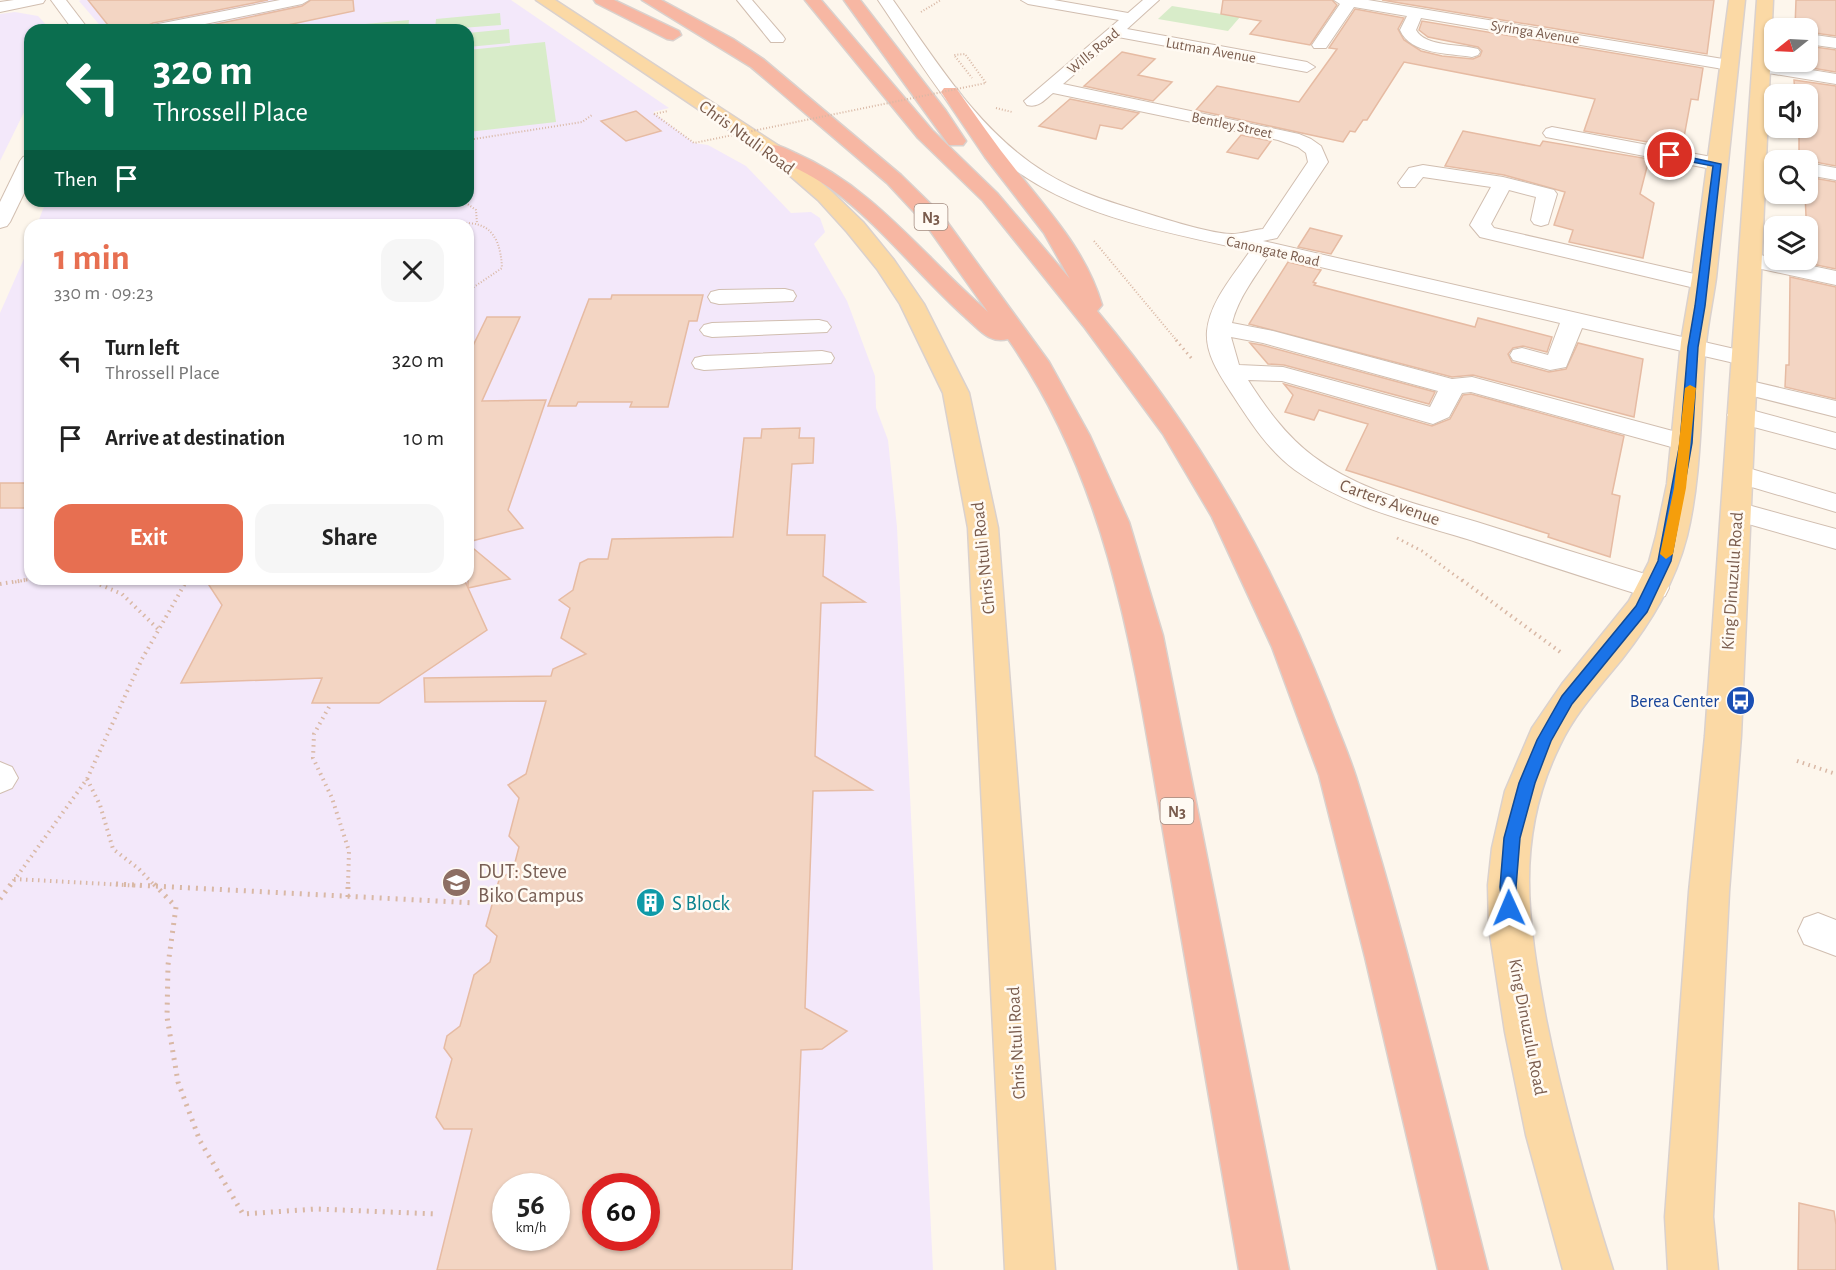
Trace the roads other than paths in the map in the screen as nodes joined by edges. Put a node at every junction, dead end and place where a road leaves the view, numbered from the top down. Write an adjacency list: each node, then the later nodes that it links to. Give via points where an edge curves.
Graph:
1 (38, 0): 15 (street)
2 (58, 0): 18 (street)
3 (302, 0): 19 (street)
4 (544, 0): 38 (main road, Chris Ntuli Road)
5 (602, 0): 23 (highway)
6 (650, 0): 35 (highway, N3, via 742,53)
7 (744, 0): 21 (street)
8 (813, 0): 47 (highway, via 925,134)
9 (852, 0): 47 (highway, via 939,115)
10 (1028, 0): 17 (street)
11 (1152, 0): 17 (street, Wills Road)
12 (1737, 0): 28 (main road, King Dinuzulu Road)
13 (1346, 1): 16 (street, Syringa Avenue); 25 (street)
14 (893, 6): 34 (street, Canongate Road)
15 (0, 7)
16 (1416, 13): 26 (street, via 1408,30 1411,37 1426,45); 28 (street, Syringa Avenue)
17 (1131, 18): 20 (street, Wills Road)
18 (76, 24)
19 (183, 24)
20 (1116, 32): 30 (street, Lutman Avenue); 33 (street, Wills Road)
21 (777, 39)
22 (1818, 40): 24 (street)
23 (687, 43)
24 (1836, 43)
25 (1320, 45)
26 (1472, 52)
27 (1764, 52): 31 (main road, King Dinuzulu Road)
28 (1730, 65): 40 (main road, King Dinuzulu Road)
29 (732, 67): 35 (highway)
30 (1307, 67)
31 (1762, 67): 32 (street); 39 (main road, King Dinuzulu Road)
32 (1836, 79)
33 (1050, 87): 36 (street, Wills Road); 50 (street, Bentley Street, via 1280,135 1311,147 1318,162)
34 (950, 92): 50 (street, Canongate Road, via 1006,152 1038,177 1068,193 1123,213 1228,240); 57 (highway, via 1075,263 1086,287)
35 (792, 94): 65 (highway, N3, via 894,179 934,220)
36 (1033, 101)
37 (1552, 133): 40 (street)
38 (772, 150): 65 (highway, via 809,165 876,216 994,330); 77 (main road, Chris Ntuli Road, via 825,196 886,265 912,304 956,393 983,528)
39 (1766, 150)
40 (1717, 164): 53 (main road, King Dinuzulu Road)
41 (1818, 171): 44 (street)
42 (24, 173): 49 (street)
43 (1764, 174): 51 (main road, King Dinuzulu Road)
44 (1836, 174)
45 (1408, 183): 46 (street, via 1416,172 1443,181)
46 (1503, 183): 48 (street, via 1547,194); 53 (street, via 1480,225 1487,234)
47 (990, 197): 57 (highway)
48 (1541, 219)
49 (0, 222)
50 (1266, 241): 56 (street, Canongate Road, via 1306,259); 59 (street)
51 (1751, 260): 52 (street); 67 (main road, King Dinuzulu Road)
52 (1836, 278)
53 (1703, 283): 61 (main road, King Dinuzulu Road)
54 (785, 296): 55 (street)
55 (719, 297)
56 (1574, 318): 61 (street, Canongate Road); 62 (street, via 1557,362)
57 (1094, 323): 79 (highway, via 1175,431 1227,517 1289,647 1337,775)
58 (819, 327): 60 (street)
59 (1219, 328): 66 (street, Carters Avenue); 68 (street, via 1265,336)
60 (712, 330)
61 (1693, 347): 67 (street, Canongate Road); 71 (main road, King Dinuzulu Road)
62 (1522, 355)
63 (822, 358): 64 (street)
64 (704, 363)
65 (1040, 367): 78 (highway, N3, via 1114,522 1146,636)
66 (1230, 372): 68 (street, via 1283,374 1433,416 1440,412); 76 (street, Carters Avenue, via 1281,443 1335,482 1388,505)
67 (1742, 386): 69 (street); 70 (street); 72 (main road, King Dinuzulu Road)
68 (1452, 387): 71 (street, via 1472,384 1492,388)
69 (1836, 409)
70 (1836, 441)
71 (1686, 443): 76 (main road, King Dinuzulu Road, via 1665,561)
72 (1738, 474): 73 (street); 74 (main road, King Dinuzulu Road)
73 (1836, 503)
74 (1737, 511): 75 (street); 81 (main road, King Dinuzulu Road, via 1689,1217)
75 (1836, 539)
76 (1654, 588): 80 (main road, King Dinuzulu Road, via 1631,623 1567,700 1527,783 1512,838 1508,887 1512,950 1571,1218)
77 (1030, 1270)
78 (1264, 1270)
79 (1463, 1270)
80 (1588, 1270)
81 (1692, 1270)

